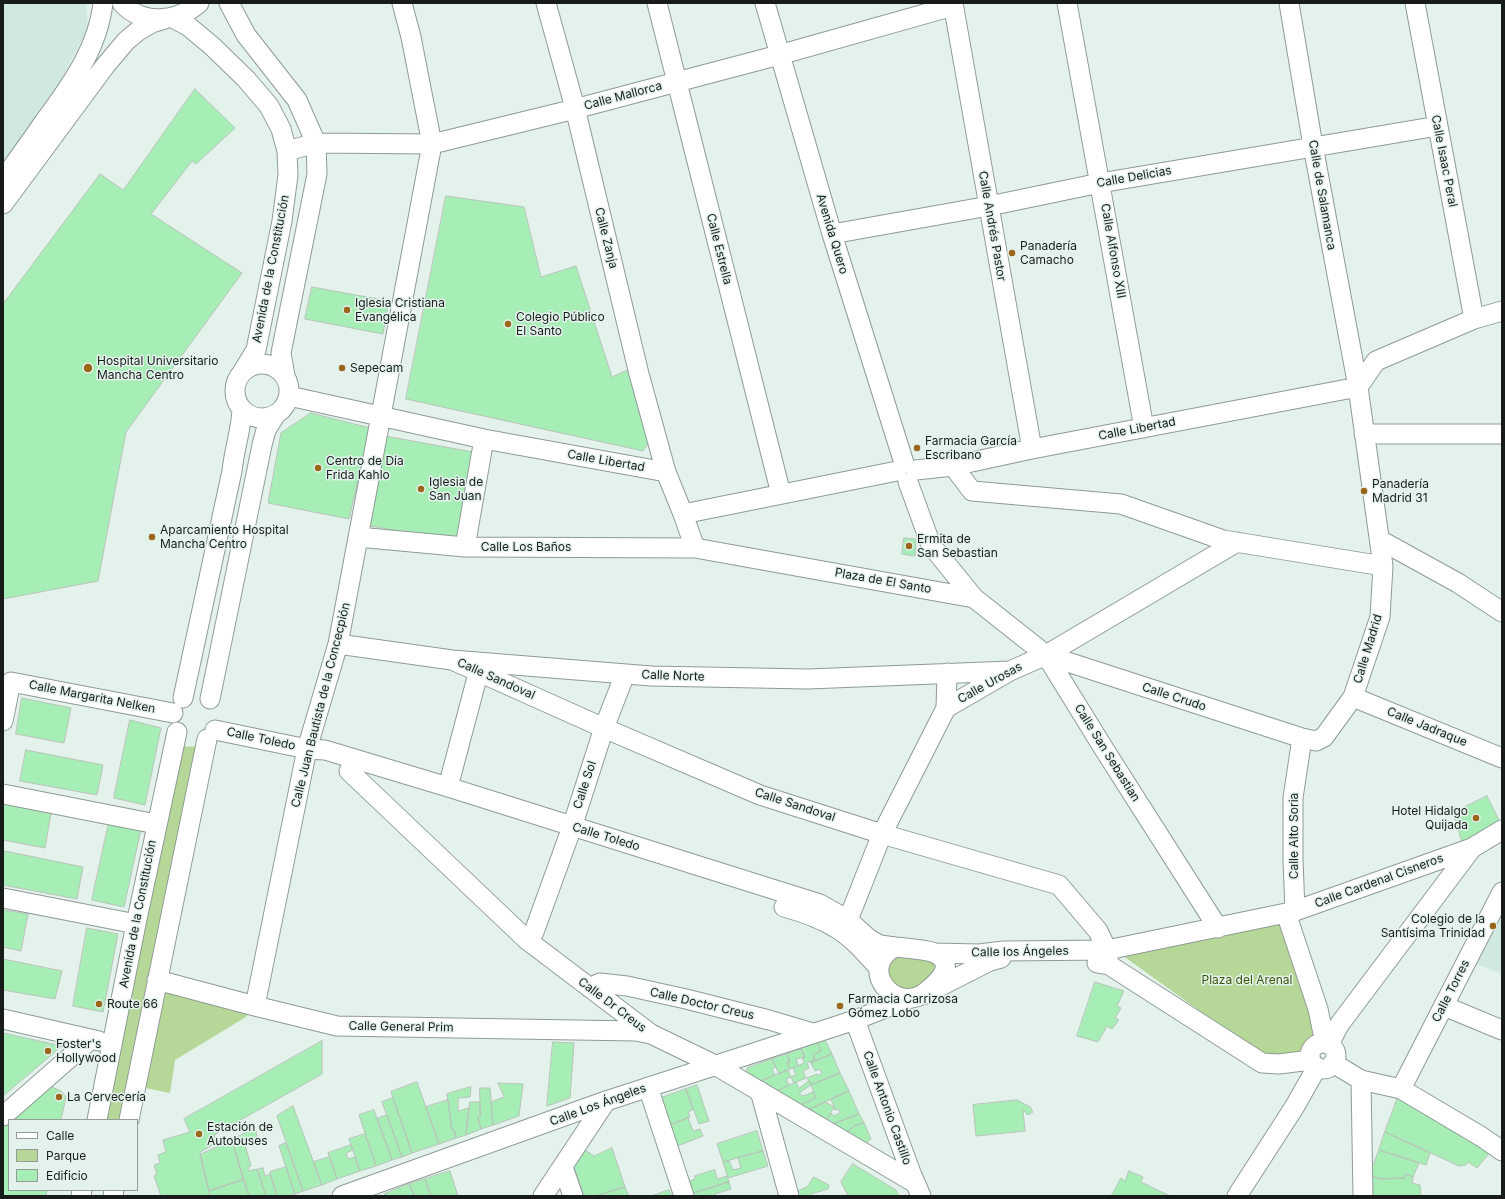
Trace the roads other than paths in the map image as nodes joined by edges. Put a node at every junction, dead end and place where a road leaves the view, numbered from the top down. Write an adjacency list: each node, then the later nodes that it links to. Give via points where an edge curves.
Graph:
1 (103, 3): 22 (street, via 92,44 78,73)
2 (122, 3): 13 (street, via 126,8 144,17)
3 (199, 3): 13 (street, via 190,11)
4 (229, 3): 18 (street, via 246,35 297,100)
5 (402, 3): 19 (street, Calle Juan Bautista de la Concecpión)
6 (546, 3): 16 (street, Calle Zanja)
7 (657, 3): 15 (street, Calle Estrella)
8 (764, 3): 14 (street, Avenida Quero)
9 (1067, 3): 23 (street, Calle Alfonso XIII)
10 (1289, 3): 20 (street, Calle de Salamanca)
11 (1415, 3): 17 (street, Calle Isaac Peral)
12 (953, 4): 14 (street, Calle Mallorca); 25 (street, Calle Andrés Pastor)
13 (169, 18): 21 (street, Avenida de la Constitución, via 188,26 246,79 269,106 281,129); 24 (street, via 152,23 126,41)
14 (779, 55): 15 (street, Calle Mallorca); 26 (street, Avenida Quero)
15 (676, 81): 16 (street, Calle Mallorca); 44 (street, Calle Estrella)
16 (575, 108): 19 (street, Calle Mallorca); 42 (street, Calle Zanja, via 637,366)
17 (1438, 126): 20 (street, Calle Delicias); 28 (street, Calle Isaac Peral)
18 (316, 143): 19 (street, Calle Mallorca); 21 (street, Calle Mallorca); 30 (street, via 317,174 281,353)
19 (432, 144): 35 (street, Calle Juan Bautista de la Concecpión)
20 (1313, 146): 23 (street, Calle Delicias); 31 (street, Calle de Salamanca)
21 (287, 151): 29 (street, Avenida de la Constitución, via 288,175 282,221 256,350)
22 (3, 180)
23 (1100, 183): 25 (street, Calle Delicias); 36 (street, Calle Alfonso XIII)
24 (3, 204)
25 (989, 206): 26 (street, Calle Delicias); 40 (street, Calle Andrés Pastor)
26 (832, 234): 43 (street, Avenida Quero)
27 (1502, 312): 28 (street)
28 (1474, 319): 31 (street, via 1376,361)
29 (243, 371): 30 (street, via 257,364 265,364 280,370); 33 (street, via 235,386 237,403)
30 (285, 376): 32 (street)
31 (1358, 387): 36 (street, Calle Libertad); 37 (street, Calle Madrid)
32 (289, 396): 34 (street, via 287,404); 35 (street, Calle Libertad)
33 (242, 410): 34 (street, via 262,418); 63 (street, via 232,471)
34 (276, 414): 62 (street, via 266,430 262,445)
35 (380, 416): 39 (street, Calle Libertad); 46 (street, Calle Juan Bautista de la Concecpión)
36 (1144, 428): 40 (street, Calle Libertad)
37 (1364, 434): 38 (street); 47 (street, Calle Madrid)
38 (1502, 434)
39 (484, 439): 42 (street, Calle Libertad); 49 (street)
40 (1032, 449): 41 (street, Calle Libertad)
41 (953, 466): 43 (street, Calle Libertad); 48 (street, via 972,491 1121,504 1223,540)
42 (666, 472): 45 (street)
43 (906, 472): 44 (street, Calle Libertad); 52 (street, via 931,545)
44 (781, 494): 45 (street, Calle Libertad)
45 (683, 514): 50 (street)
46 (358, 537): 49 (street, Calle Los Baños); 54 (street, Calle Juan Bautista de la Concecpión)
47 (1380, 540): 51 (street, Calle Madrid); 53 (street, via 1458,583)
48 (1237, 542): 51 (street); 55 (street, Calle Urosas)
49 (465, 547): 50 (street, Calle Los Baños)
50 (695, 548): 52 (street, Plaza de El Santo)
51 (1383, 566): 61 (street, Calle Madrid, via 1380,617)
52 (974, 598): 55 (street, Calle San Sebastian)
53 (1502, 612)
54 (338, 644): 56 (street, Calle Norte); 70 (street, Calle Juan Bautista de la Concecpión)
55 (1046, 655): 58 (street, Calle Urosas); 69 (street, Calle Crudo); 85 (street, Calle San Sebastian)
56 (452, 660): 57 (street, Calle Sandoval); 60 (street, Calle Norte)
57 (479, 670): 66 (street, Calle Sandoval); 73 (street)
58 (1010, 671): 59 (street, Calle Norte); 64 (street, Calle Urosas)
59 (947, 673): 60 (street, Calle Norte, via 808,679); 64 (street)
60 (625, 674): 66 (street, Calle Sol)
61 (1353, 697): 69 (street, Calle Madrid, via 1324,737 1316,740); 71 (street, Calle Jadraque)
62 (210, 699): 63 (street, via 197,695); 68 (street, via 218,712 219,720)
63 (178, 705): 65 (street, Calle Margarita Nelken, via 11,682); 67 (street, via 172,719)
64 (946, 708): 78 (street, Calle Urosas)
65 (3, 721)
66 (604, 728): 77 (street, Calle Sol); 78 (street, Calle Sandoval, via 760,795)
67 (177, 732): 68 (street, via 187,740 201,741); 75 (street, Avenida de la Constitución)
68 (211, 734): 70 (street, Calle Toledo); 91 (street)
69 (1302, 738): 82 (street, Calle Alto Soria, via 1292,798)
70 (308, 749): 72 (street, Calle Toledo, via 322,760); 73 (street, Calle Toledo, via 325,750); 94 (street, Calle Juan Bautista de la Concecpión)
71 (1502, 758)
72 (349, 771): 77 (street, Calle Toledo); 86 (street, Calle Dr Creus)
73 (448, 787): 77 (street, Calle Toledo)
74 (3, 794): 75 (street)
75 (156, 824): 84 (street, Avenida de la Constitución)
76 (1502, 830): 79 (street)
77 (569, 833): 83 (street, Calle Toledo, via 820,904); 86 (street, Calle Sol, via 534,932); 90 (street, Calle Toledo, via 809,914 845,934 862,950)
78 (882, 834): 83 (street, Calle Urosas); 89 (street, Calle Sandoval, via 1059,885 1098,931)
79 (1472, 848): 82 (street, Calle Cardenal Cisneros); 99 (street)
80 (1502, 892): 95 (street, Calle Torres)
81 (3, 898): 84 (street)
82 (1291, 912): 85 (street); 96 (street)
83 (848, 920): 87 (street, Calle Toledo, via 869,939 880,945)
84 (136, 924): 104 (street, Avenida de la Constitución)
85 (1218, 928): 89 (street)
86 (527, 940): 92 (street, Calle Dr Creus)
87 (895, 947): 88 (street); 90 (street, via 884,956)
88 (934, 952): 89 (street, Calle los Ángeles, via 979,954 1004,951); 93 (street, via 942,959 945,973)
89 (1108, 957): 93 (street, Calle Los Ángeles, via 1008,956 990,961); 106 (street, via 1262,1063)
90 (879, 974): 93 (street, via 886,988 898,997); 98 (street, Calle Los Ángeles, via 870,1004)
91 (157, 980): 94 (street, Calle General Prim); 115 (street)
92 (590, 988): 101 (street, Calle Doctor Creus, via 600,983 628,986 770,1020); 102 (street, Calle Dr Creus)
93 (917, 996): 98 (street, Calle Los Ángeles)
94 (255, 1006): 102 (street, Calle General Prim, via 337,1026 628,1031)
95 (1444, 1006): 100 (street); 110 (street, Calle Torres)
96 (1318, 1009): 99 (street); 105 (street)
97 (3, 1019): 103 (street)
98 (855, 1020): 101 (street, Calle Los Ángeles); 118 (street, Calle Antonio Castillo)
99 (1339, 1025): 105 (street)
100 (1502, 1030)
101 (813, 1033): 107 (street, Calle Los Ángeles)
102 (651, 1034): 107 (street, Calle Dr Creus)
103 (90, 1039): 104 (street); 113 (street)
104 (113, 1043): 114 (street, Avenida de la Constitución)
105 (1327, 1044): 106 (street, via 1336,1055)
106 (1320, 1063): 108 (street); 125 (street)
107 (715, 1065): 109 (street, Calle Los Ángeles); 111 (street, Calle Dr Creus)
108 (1361, 1080): 110 (street); 126 (street)
109 (648, 1087): 112 (street, Calle Los Ángeles); 123 (street)
110 (1401, 1089): 116 (street)
111 (760, 1091): 118 (street, Calle Dr Creus); 124 (street)
112 (606, 1101): 117 (street); 119 (street, Calle Los Ángeles)
113 (3, 1116)
114 (97, 1119)
115 (129, 1119)
116 (1502, 1151)
117 (563, 1167): 121 (street); 122 (street)
118 (918, 1190)
119 (377, 1191): 120 (street, Calle Los Ángeles)
120 (342, 1196)
121 (543, 1196)
122 (573, 1196)
123 (684, 1196)
124 (789, 1196)
125 (1237, 1196)
126 (1363, 1196)

